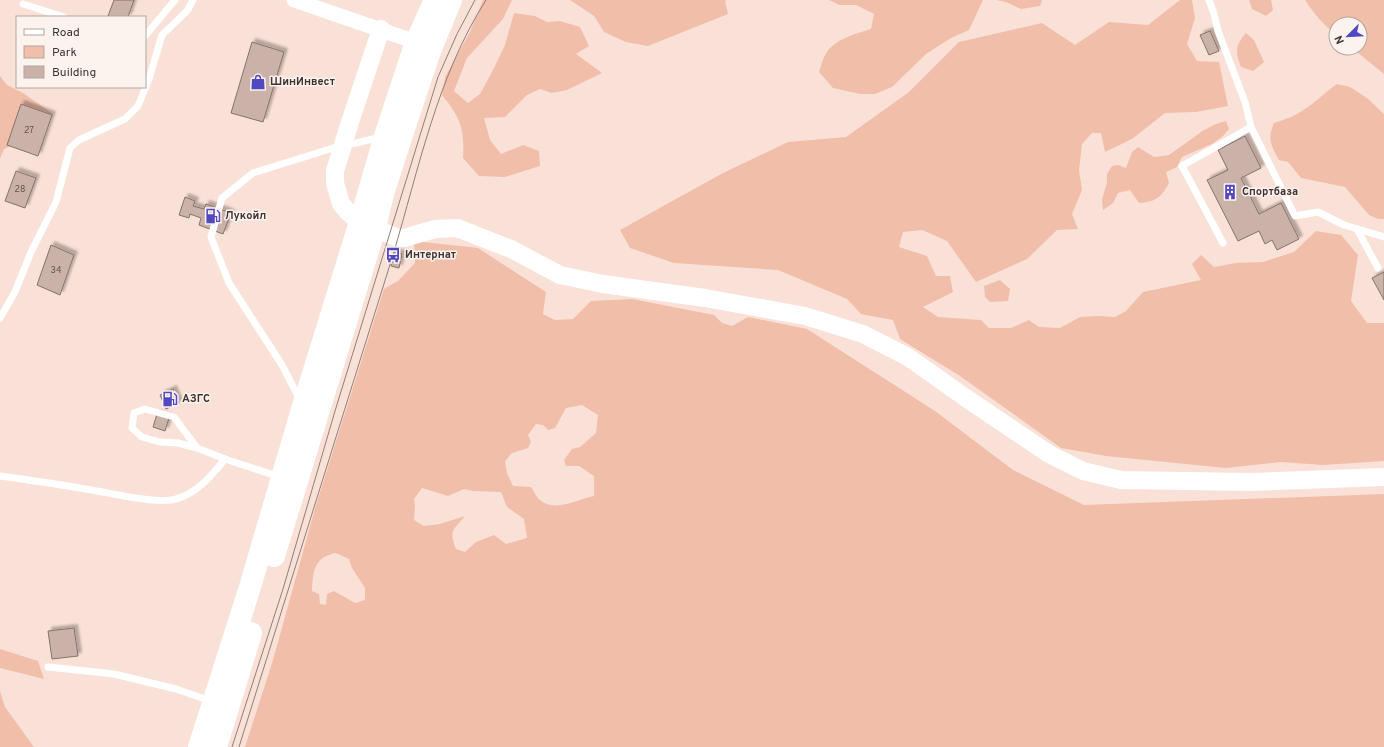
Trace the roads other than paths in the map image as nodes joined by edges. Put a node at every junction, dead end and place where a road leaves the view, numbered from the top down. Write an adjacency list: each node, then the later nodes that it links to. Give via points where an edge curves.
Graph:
1 (175, 0): 10 (lane)
2 (193, 0): 12 (lane, via 187,11 162,35)
3 (294, 0): 9 (street)
4 (435, 0): 11 (main road)
5 (451, 0): 17 (main road, via 430,51 383,194)
6 (1208, 0): 14 (lane, via 1245,102)
7 (24, 4): 8 (lane)
8 (61, 16)
9 (381, 30): 11 (street); 16 (street)
10 (146, 35)
11 (416, 42): 15 (main road)
12 (146, 86)
13 (145, 88): 22 (lane, via 138,106 125,119 79,140 70,148 56,202 31,252 15,292)
14 (1251, 127): 18 (lane, via 1295,216 1318,212); 20 (lane, via 1182,166)
15 (385, 136): 16 (lane); 17 (main road)
16 (343, 145): 17 (street, via 335,171 335,183 342,204); 23 (lane, via 253,174 222,198 211,237 229,283 282,365)
17 (361, 221): 23 (main road); 27 (street, via 398,238 435,228 457,228 511,249 560,275 798,315 863,334 908,357 1049,454 1083,472 1120,480 1178,482); 32 (main road)
18 (1358, 229): 19 (lane); 21 (lane)
19 (1384, 237)
20 (1223, 243)
21 (1378, 268)
22 (0, 318)
23 (303, 406): 28 (main road)
24 (197, 448): 24 (lane, via 142,438 132,428 134,413 145,408 174,417); 25 (lane)
25 (225, 459): 26 (lane, via 207,481 190,494 174,500 131,497); 28 (lane)
26 (0, 476)
27 (1384, 477)
28 (282, 478): 30 (main road)
29 (48, 667): 30 (lane, via 114,674 176,689)
30 (213, 702): 31 (main road)
31 (199, 747)
32 (216, 747)

